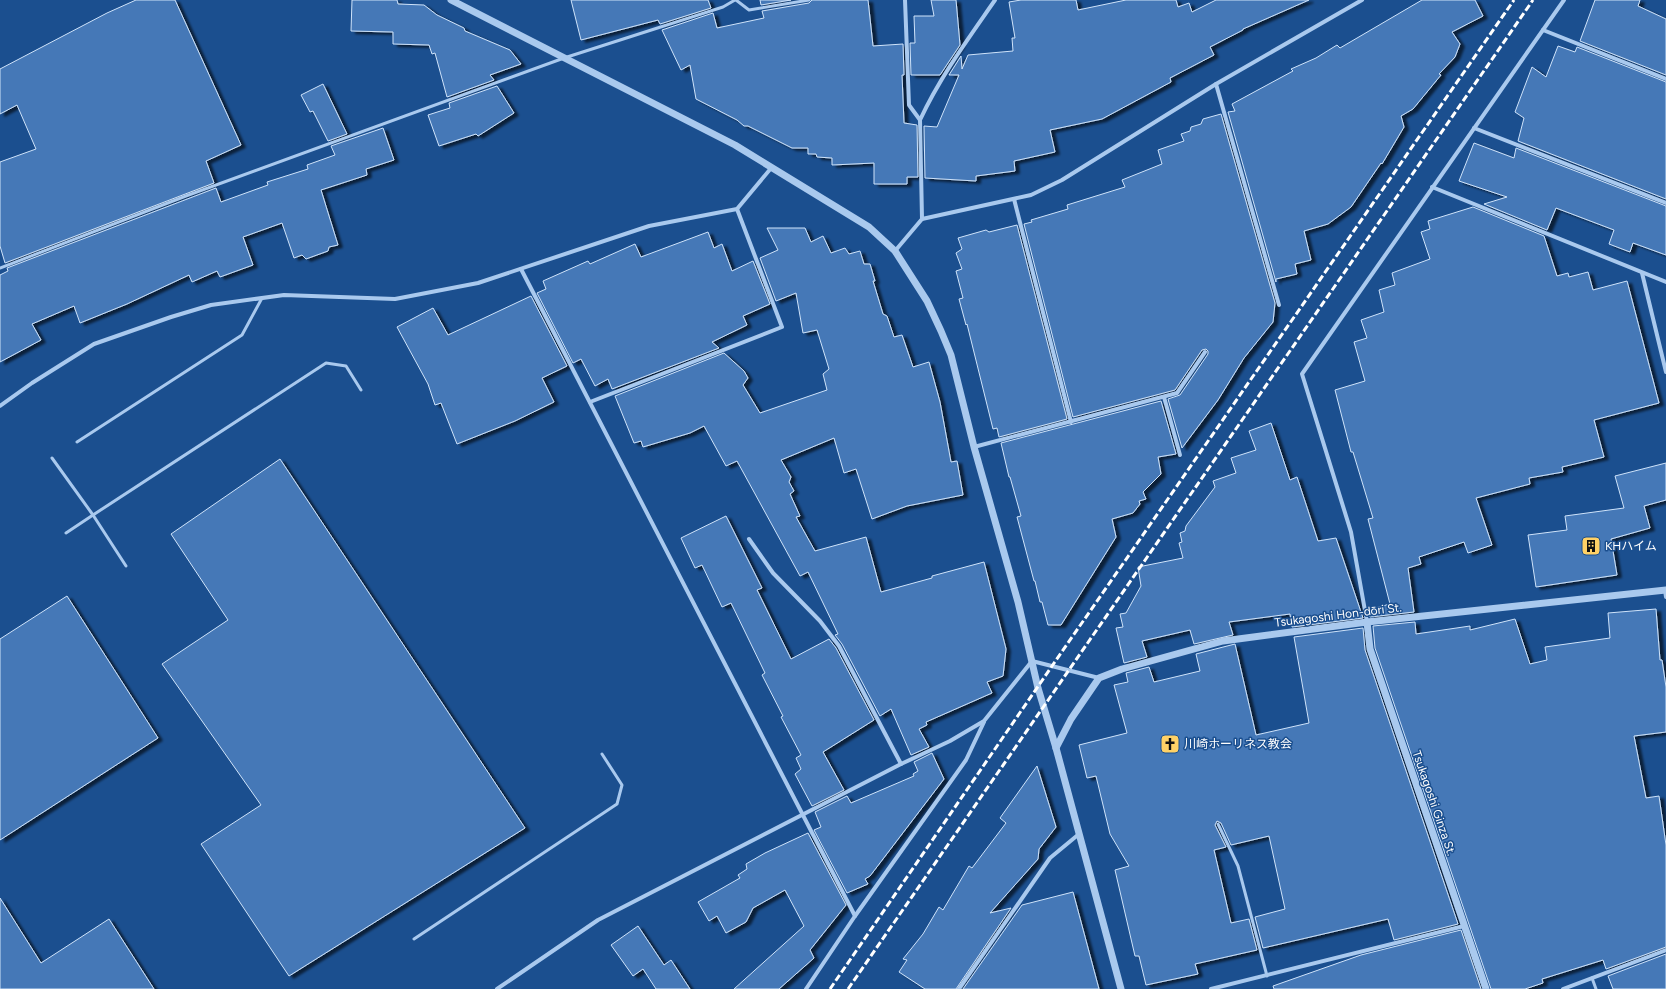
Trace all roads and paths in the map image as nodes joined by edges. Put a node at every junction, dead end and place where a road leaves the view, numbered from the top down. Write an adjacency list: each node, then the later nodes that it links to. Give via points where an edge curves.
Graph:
1 (451, 0): 9 (street)
2 (735, 0): 3 (lane, via 749,10); 9 (lane, via 723,7)
3 (809, 0)
4 (905, 0): 12 (street, via 909,105)
5 (995, 0): 12 (street, via 961,50)
6 (1362, 0): 11 (street)
7 (1564, 0): 8 (street)
8 (1543, 30): 10 (street); 13 (street)
9 (564, 58): 14 (street); 21 (lane, via 186,196)
10 (1666, 79)
11 (1216, 84): 16 (street, via 1062,180 1031,195); 26 (street)
12 (920, 120): 19 (street)
13 (1474, 128): 15 (street); 17 (street)
14 (772, 166): 18 (street); 20 (street, via 869,227)
15 (1432, 187): 23 (street); 43 (street, via 1302,374 1351,532)
16 (1014, 199): 19 (street); 33 (street)
17 (1666, 203)
18 (737, 209): 22 (street, via 649,226); 31 (street, via 782,327)
19 (922, 219): 20 (street)
20 (895, 251): 35 (street, via 942,331 951,355)
21 (0, 268)
22 (521, 269): 25 (street, via 478,283 395,299 284,296); 31 (street)
23 (1642, 273): 24 (street); 28 (street)
24 (1666, 282)
25 (262, 298): 32 (street, via 204,307 171,316 94,344); 34 (lane, via 242,336)
26 (1279, 305)
27 (1205, 352): 30 (street, via 1177,394)
28 (1666, 372)
29 (361, 390): 38 (lane, via 346,366 326,363)
30 (1164, 397): 33 (street); 36 (street)
31 (590, 402): 50 (street)
32 (0, 406)
33 (1071, 422): 35 (street)
34 (77, 442)
35 (974, 447): 44 (street)
36 (1180, 455)
37 (52, 458): 38 (lane)
38 (93, 516): 39 (lane); 41 (lane)
39 (66, 533)
40 (749, 539): 49 (street, via 773,573 820,621 839,646)
41 (126, 566)
42 (1666, 592): 43 (street, Tsukagoshi Hon-dōri St.)
43 (1367, 622): 45 (street, Tsukagoshi Hon-dōri St., via 1223,641 1122,669); 54 (street, Tsukagoshi Ginza St., via 1370,649)
44 (1032, 661): 45 (street); 46 (street); 47 (street)
45 (1099, 678): 47 (street)
46 (984, 721): 49 (street); 53 (street, via 966,760)
47 (1056, 748): 52 (street)
48 (602, 754): 55 (lane, via 622,785 617,804)
49 (901, 764): 50 (street)
50 (802, 815): 53 (street); 59 (street, via 598,920)
51 (1218, 824): 57 (lane, via 1238,866)
52 (1079, 834): 61 (street, via 1050,858); 62 (street)
53 (855, 916): 60 (street)
54 (1464, 926): 57 (street); 64 (street, Tsukagoshi Ginza St.)
55 (414, 939)
56 (1666, 950): 58 (street)
57 (1267, 976): 63 (street)
58 (1592, 978): 65 (street); 66 (lane)
59 (497, 989)
60 (806, 989)
61 (959, 989)
62 (1120, 989)
63 (1211, 989)
64 (1486, 989)
65 (1563, 989)
66 (1596, 989)

